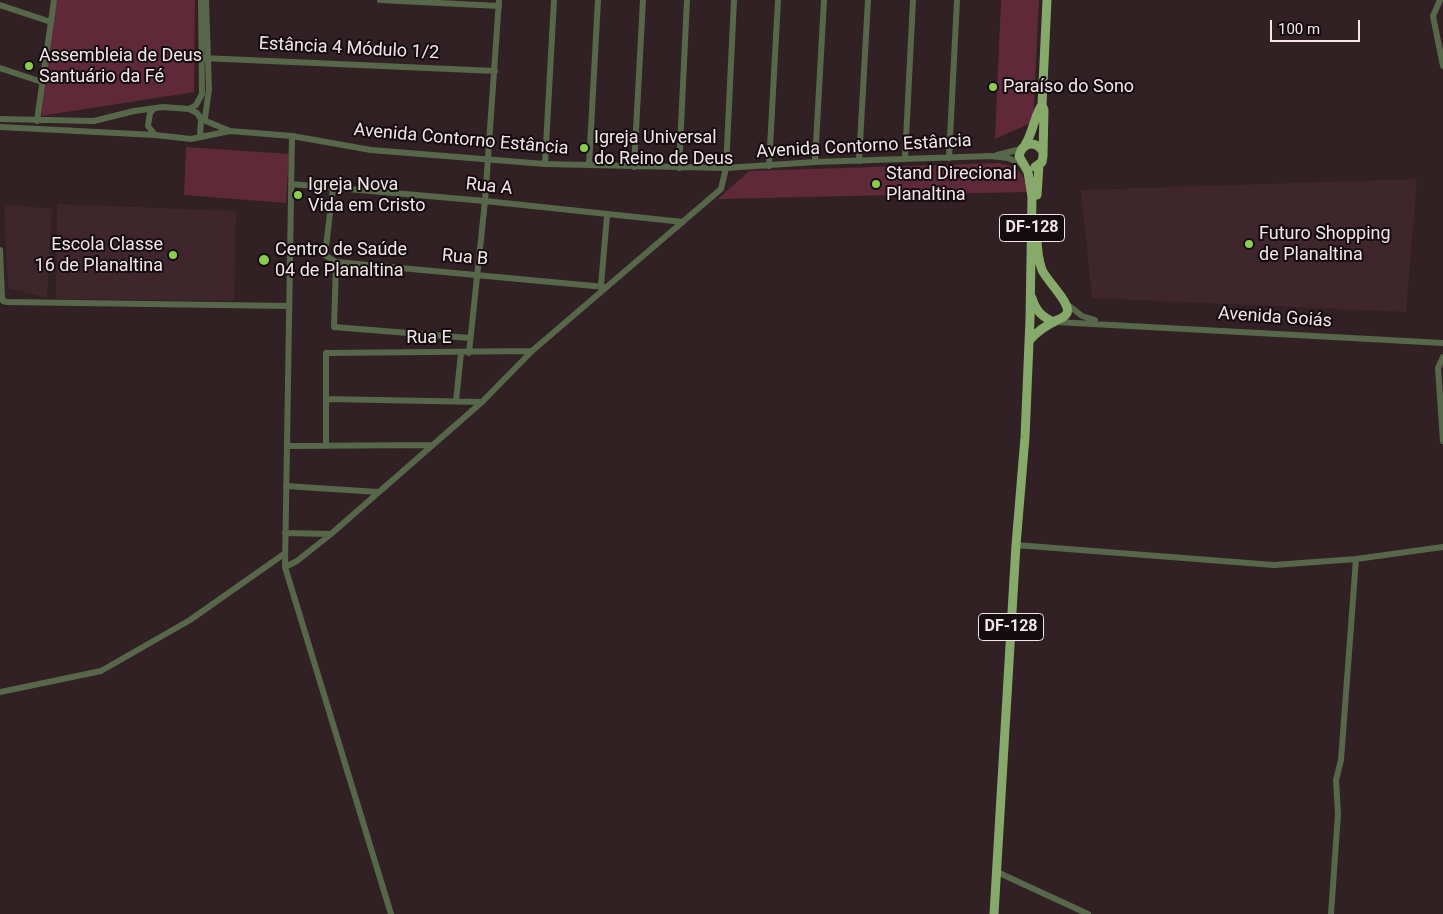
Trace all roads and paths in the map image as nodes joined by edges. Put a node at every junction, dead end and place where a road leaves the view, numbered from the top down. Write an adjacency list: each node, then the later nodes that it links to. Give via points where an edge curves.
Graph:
1 (54, 0): 19 (street)
2 (201, 0): 20 (street)
3 (206, 0): 20 (street)
4 (380, 0): 17 (street)
5 (554, 0): 44 (street)
6 (598, 0): 45 (street)
7 (643, 0): 49 (street)
8 (687, 0): 50 (street)
9 (734, 0): 51 (street)
10 (778, 0): 48 (street)
11 (824, 0): 43 (street)
12 (868, 0): 42 (street)
13 (914, 0): 41 (street)
14 (957, 0): 39 (street)
15 (1047, 0): 25 (main road, DF-128)
16 (1440, 0): 21 (street, via 1433,16)
17 (499, 3): 23 (street)
18 (0, 5): 19 (street)
19 (51, 22): 24 (street)
20 (205, 58): 23 (street, Estância 4 Módulo 1/2); 27 (street, via 202,94); 29 (street, via 208,89 205,118)
21 (1443, 66)
22 (0, 68): 24 (street)
23 (495, 71): 40 (street)
24 (42, 82): 30 (street)
25 (1042, 105): 36 (main road, DF-128); 37 (main road, DF-128)
26 (155, 108): 27 (street); 30 (street, via 94,121); 33 (street, via 150,113 148,126)
27 (190, 109): 29 (street, Avenida Contorno Estância, via 198,112)
28 (0, 119): 30 (street)
29 (201, 119): 32 (street, Avenida Contorno Estância); 35 (street)
30 (37, 120)
31 (0, 127): 33 (street, Avenida Contorno Estância)
32 (230, 130): 34 (street, Avenida Contorno Estância); 35 (street, Avenida Contorno Estância)
33 (155, 135): 35 (street, Avenida Contorno Estância)
34 (292, 136): 40 (street, Avenida Contorno Estância, via 370,150); 52 (street)
35 (200, 137)
36 (1023, 147): 37 (main road, via 1035,144); 38 (street, Avenida Contorno Estância); 46 (main road, DF-128, via 1019,159)
37 (1042, 150): 47 (main road, DF-128)
38 (991, 156): 39 (street, Avenida Contorno Estância); 46 (street, Avenida Contorno Estância, via 1008,158)
39 (950, 158): 41 (street, Avenida Contorno Estância)
40 (488, 159): 44 (street, Avenida Contorno Estância); 54 (street)
41 (905, 159): 42 (street, Avenida Contorno Estância)
42 (859, 161): 43 (street, Avenida Contorno Estância)
43 (815, 162): 48 (street, Avenida Contorno Estância)
44 (545, 164): 45 (street, Avenida Contorno Estância)
45 (589, 165): 49 (street, Avenida Contorno Estância)
46 (1024, 165): 47 (main road, via 1034,168); 62 (main road, DF-128 / DF-128, via 1032,197)
47 (1040, 165): 60 (main road, DF-128 / DF-128, via 1037,175 1038,258)
48 (769, 166): 51 (street, Avenida Contorno Estância)
49 (634, 167): 50 (street, Avenida Contorno Estância)
50 (680, 168): 51 (street, Avenida Contorno Estância)
51 (726, 168): 56 (street, via 721,189)
52 (291, 184): 53 (street, Rua A); 65 (street)
53 (333, 188): 54 (street, Rua A); 58 (street, Rua B, via 325,255)
54 (485, 201): 55 (street, Rua A); 59 (street)
55 (607, 216): 56 (street, Rua A); 61 (street)
56 (683, 222): 61 (street)
57 (0, 250): 63 (street)
58 (336, 262): 59 (street, Rua B); 68 (street, via 334,327)
59 (478, 273): 61 (street, Rua B); 68 (street)
60 (1048, 281): 62 (main road, via 1040,280); 64 (main road, DF-128)
61 (603, 286): 71 (street)
62 (1030, 288): 66 (main road, via 1037,311); 69 (main road, DF-128 / DF-128)
63 (2, 301): 65 (street)
64 (1067, 304): 66 (main road, via 1066,315); 67 (street, Avenida Goiás, via 1082,316)
65 (289, 306): 80 (street)
66 (1054, 322): 67 (street, Avenida Goiás); 69 (main road, via 1038,330)
67 (1106, 323): 70 (street, Avenida Goiás)
68 (470, 338): 73 (street)
69 (1029, 341): 86 (main road, DF-128 / DF-128)
70 (1443, 343)
71 (532, 351): 73 (street, Rua E); 77 (street)
72 (460, 353): 73 (street, Rua E); 75 (street, Rua E, via 326,353); 76 (street)
73 (468, 353)
74 (1443, 357): 78 (street, via 1438,368)
75 (326, 399): 76 (street); 81 (street)
76 (456, 401): 77 (street)
77 (482, 402): 79 (street)
78 (1443, 441)
79 (432, 445): 81 (street); 83 (street)
80 (287, 446): 81 (street); 82 (street)
81 (326, 446)
82 (286, 486): 83 (street); 84 (street)
83 (378, 492): 85 (street)
84 (285, 533): 85 (street); 88 (street)
85 (331, 534): 90 (street)
86 (1016, 545): 89 (street, via 1274,565); 92 (main road, DF-128 / DF-128)
87 (1443, 547): 89 (street)
88 (284, 554): 90 (street); 91 (street, via 190,620 101,671)
89 (1356, 559): 96 (street, via 1341,760 1336,780 1338,814)
90 (285, 567): 93 (street)
91 (0, 692)
92 (997, 872): 94 (main road, DF-128 / DF-128); 95 (street)
93 (391, 914)
94 (994, 914)
95 (1088, 914)
96 (1331, 914)

